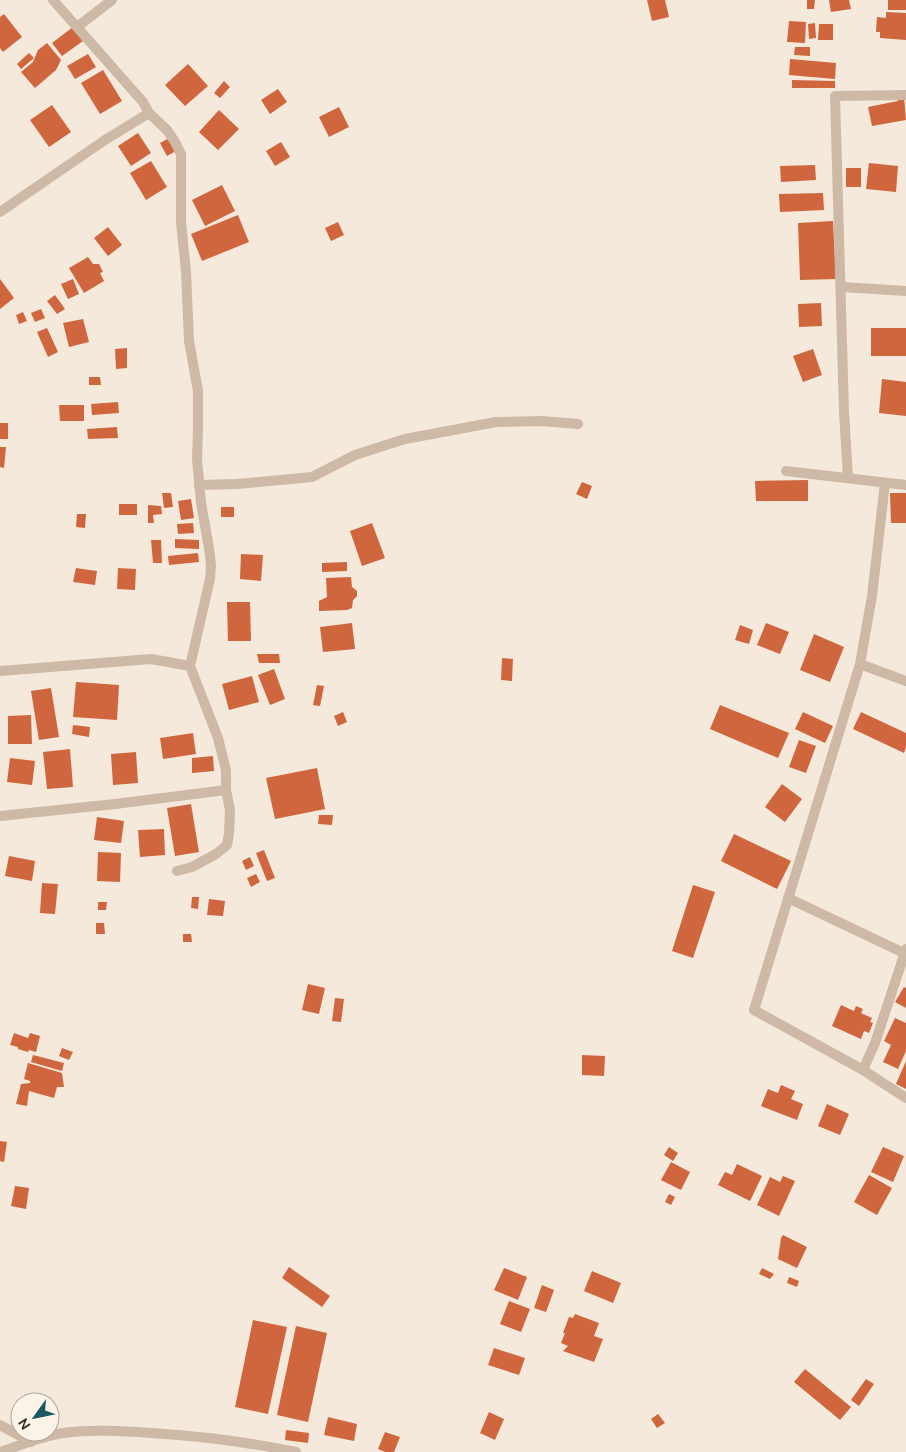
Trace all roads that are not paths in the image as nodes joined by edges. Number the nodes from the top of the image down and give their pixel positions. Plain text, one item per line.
1 (53, 0) edge
2 (112, 0) edge
3 (77, 27) junction
4 (906, 95) edge
5 (149, 113) junction
6 (0, 212) edge
7 (842, 287) junction
8 (906, 292) edge
9 (578, 424) dead end
10 (786, 471) dead end
11 (848, 478) junction
12 (885, 483) junction
13 (199, 485) junction
14 (906, 485) edge
15 (860, 664) junction
16 (190, 666) junction
17 (0, 671) edge
18 (906, 681) edge
19 (226, 790) junction
20 (0, 816) edge
21 (177, 871) dead end
22 (788, 898) junction
23 (906, 952) edge
24 (863, 1070) junction
25 (906, 1098) edge
26 (60, 1433) edge
27 (31, 1442) edge
28 (280, 1450) edge
29 (0, 1452) edge
30 (296, 1452) edge

1 - 3 street
2 - 3 street
3 - 5 street
4 - 7 street
5 - 6 street
5 - 13 street
7 - 8 street
7 - 11 street
9 - 13 street
10 - 11 street
11 - 12 street
12 - 14 street
12 - 15 street
13 - 16 street
15 - 18 street
15 - 22 street
16 - 17 street
16 - 19 street
19 - 20 street
19 - 21 street
22 - 23 street
22 - 24 street
23 - 24 street
24 - 25 street
26 - 28 street
27 - 29 street
28 - 30 street

